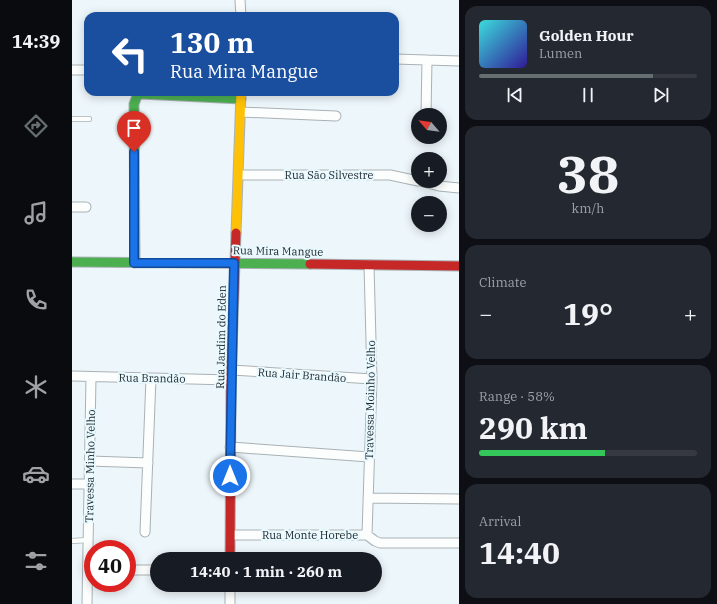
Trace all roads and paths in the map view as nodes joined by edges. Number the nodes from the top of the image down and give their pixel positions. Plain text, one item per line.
1 (240, 0) edge
2 (241, 12) edge
3 (399, 59) edge
4 (427, 60) junction
5 (459, 61) edge
6 (72, 70) edge
7 (84, 70) edge
8 (137, 96) edge
9 (241, 96) edge
10 (426, 108) edge
11 (241, 112) junction
12 (336, 116) dead end
13 (72, 119) edge
14 (90, 119) dead end
15 (239, 175) junction
16 (411, 179) edge
17 (447, 187) edge
18 (459, 188) edge
19 (72, 207) edge
20 (86, 207) dead end
21 (72, 262) edge
22 (134, 263) junction
23 (234, 263) junction
24 (369, 265) junction
25 (459, 266) edge
26 (232, 370) junction
27 (72, 376) edge
28 (91, 377) junction
29 (151, 378) junction
30 (231, 380) junction
31 (372, 380) junction
32 (230, 447) junction
33 (369, 457) junction
34 (90, 461) junction
35 (148, 463) junction
36 (72, 484) edge
37 (90, 484) junction
38 (368, 498) junction
39 (459, 500) edge
40 (146, 532) dead end
41 (367, 534) junction
42 (231, 535) junction
43 (84, 540) edge
44 (89, 540) edge
45 (72, 541) edge
46 (459, 543) edge
47 (230, 552) edge
48 (136, 570) edge
49 (150, 570) edge
50 (89, 592) edge
51 (230, 592) edge
52 (88, 604) edge
53 (230, 604) edge

1 - 2 street
3 - 4 street
4 - 5 street
4 - 10 street
6 - 7 street
8 - 22 street
9 - 11 street, Rua Jardim do Eden
11 - 12 street
11 - 15 street, Rua Jardim do Eden
13 - 14 lane
15 - 16 street, Rua São Silvestre
15 - 23 street, Rua Jardim do Eden
17 - 18 street, Rua São Silvestre
19 - 20 street
21 - 22 street, Rua Mira Mangue
22 - 23 street, Rua Mira Mangue
23 - 24 street, Rua Mira Mangue
23 - 26 street, Rua Jardim do Eden
24 - 25 street, Rua Mira Mangue
24 - 31 street, Travessa Moinho Velho
26 - 30 street, Rua Jardim do Eden
26 - 31 street, Rua Jair Brandão
27 - 28 street, Rua Brandão
28 - 29 street, Rua Brandão
28 - 34 street, Travessa Minho Velho
29 - 30 street, Rua Brandão
29 - 35 street
30 - 32 street, Rua Jardim do Eden
31 - 33 street, Travessa Moinho Velho
32 - 33 street
32 - 42 street, Rua Jardim do Eden
33 - 38 street, Travessa Moinho Velho
34 - 35 street
34 - 37 street, Travessa Minho Velho
35 - 40 street
36 - 37 street
37 - 44 street, Travessa Minho Velho
38 - 39 street
38 - 41 street, Travessa Moinho Velho
41 - 42 street, Rua Monte Horebe
41 - 46 street, Rua Monte Horebe
42 - 47 street, Rua Jardim do Eden
43 - 45 lane
48 - 49 street
50 - 52 street, Travessa Minho Velho
51 - 53 street

